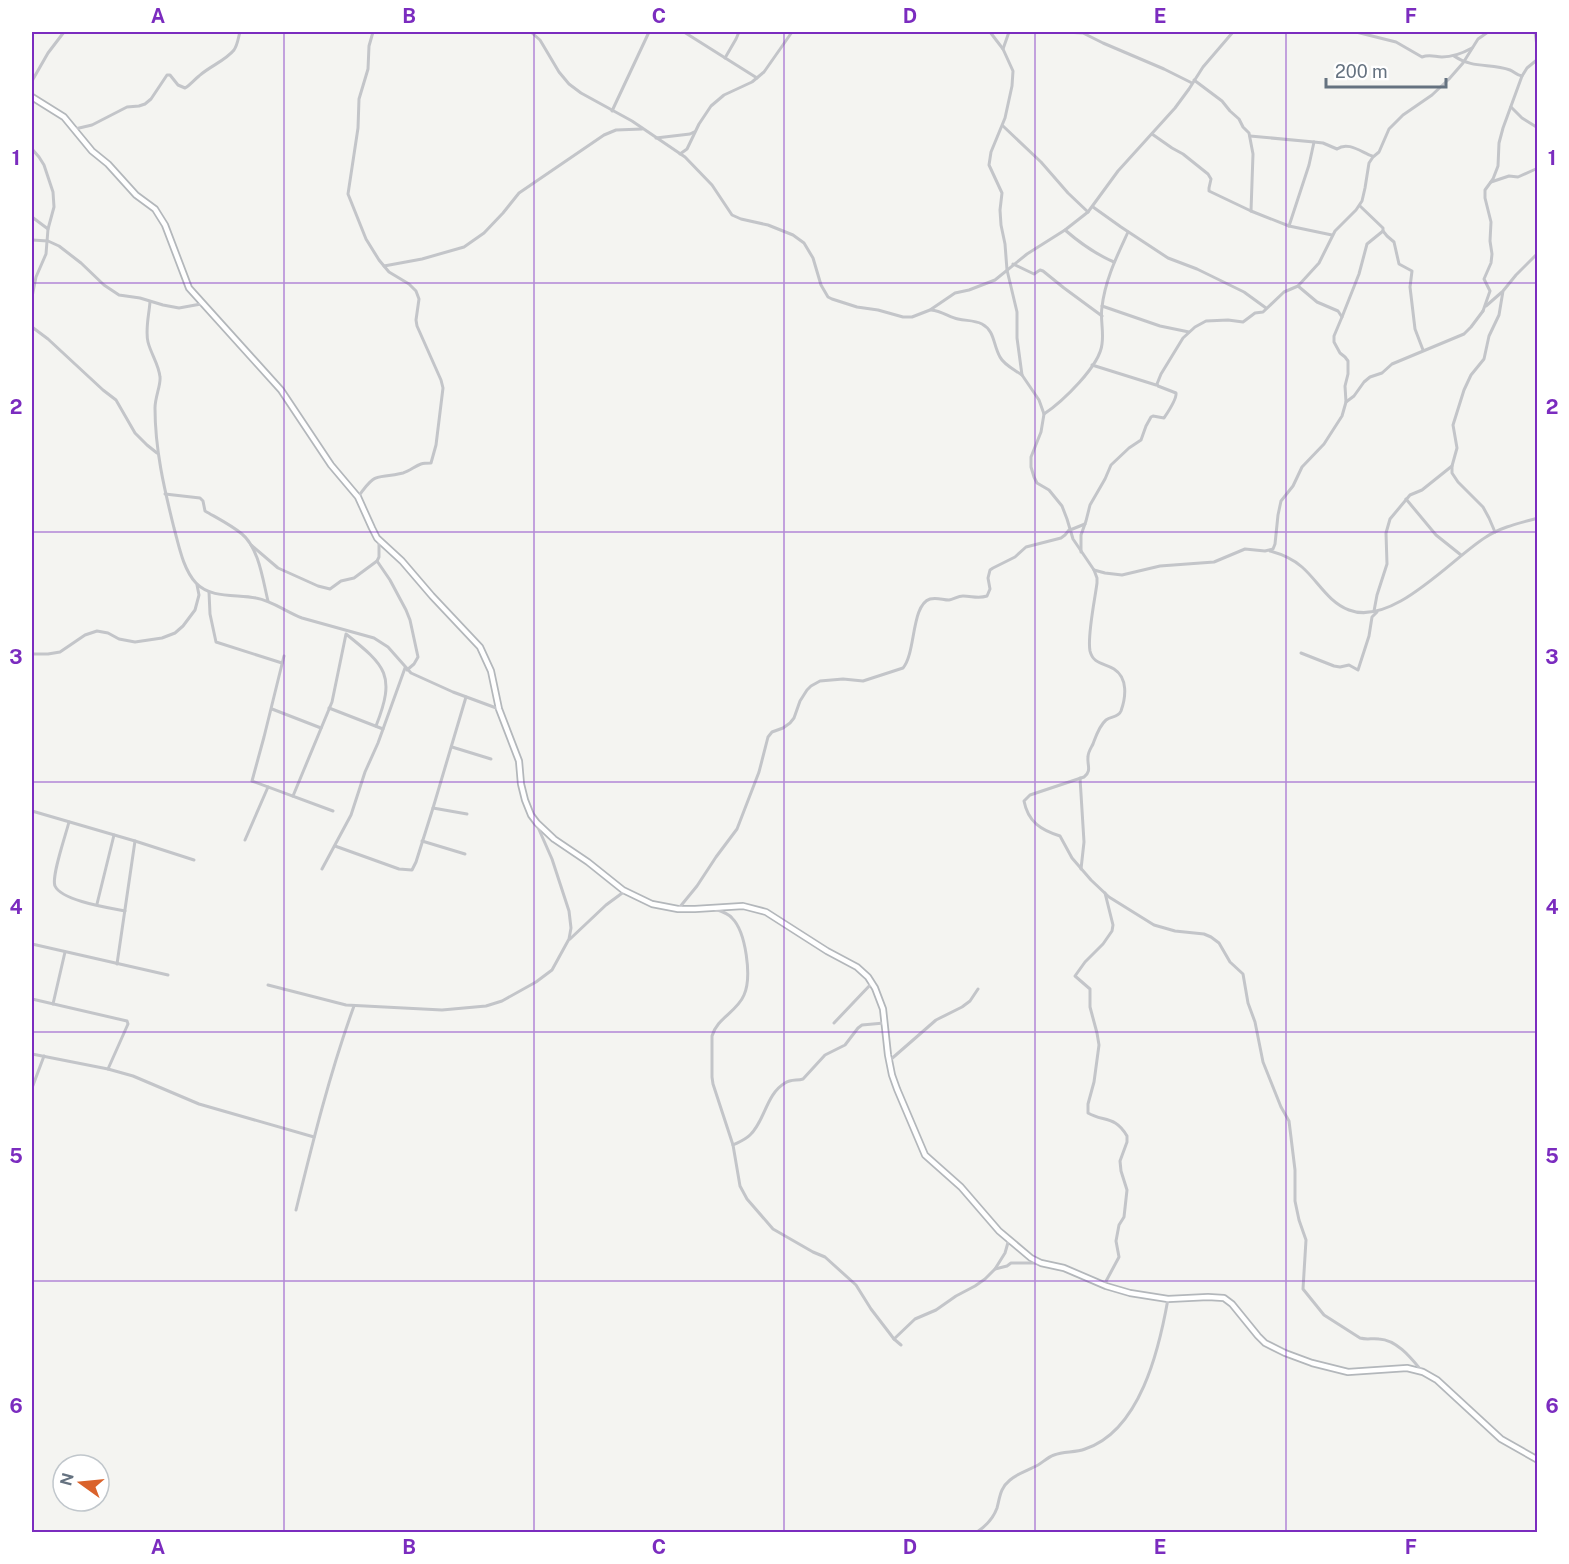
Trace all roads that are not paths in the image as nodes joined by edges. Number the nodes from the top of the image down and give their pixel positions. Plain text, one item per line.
1 (64, 32) edge
2 (240, 32) edge
3 (373, 32) edge
4 (531, 32) edge
5 (649, 32) edge
6 (684, 32) edge
7 (739, 32) edge
8 (792, 32) edge
9 (991, 32) edge
10 (1009, 32) edge
11 (1065, 32) edge
12 (1233, 32) edge
13 (1356, 32) edge
14 (1488, 32) edge
15 (1535, 32) edge
16 (1473, 48) junction
17 (1003, 49) junction
18 (1538, 53) edge
19 (1452, 56) junction
20 (725, 58) junction
21 (1538, 59) edge
22 (1463, 63) junction
23 (1522, 76) junction
24 (757, 78) junction
25 (32, 81) edge
26 (1193, 82) junction
27 (32, 97) edge
28 (1511, 107) junction
29 (612, 111) junction
30 (1002, 125) junction
31 (1538, 128) edge
32 (75, 129) junction
33 (644, 129) junction
34 (695, 131) junction
35 (1152, 134) junction
36 (1250, 136) junction
37 (656, 138) junction
38 (1314, 142) junction
39 (32, 149) edge
40 (686, 151) junction
41 (680, 154) junction
42 (685, 157) junction
43 (1373, 157) junction
44 (1538, 168) edge
45 (1491, 182) junction
46 (1360, 205) junction
47 (1093, 207) junction
48 (1251, 210) junction
49 (1088, 212) junction
50 (32, 217) edge
51 (1290, 226) junction
52 (48, 229) junction
53 (1065, 230) junction
54 (1383, 231) junction
55 (1128, 232) junction
56 (1332, 236) junction
57 (32, 240) edge
58 (48, 241) junction
59 (1538, 254) edge
60 (1114, 262) junction
61 (1013, 264) junction
62 (383, 266) junction
63 (1007, 270) junction
64 (1298, 286) junction
65 (33, 287) edge
66 (1503, 291) junction
67 (32, 297) edge
68 (150, 302) junction
69 (201, 304) junction
70 (1102, 306) junction
71 (1267, 309) junction
72 (930, 310) junction
73 (1483, 310) junction
74 (1102, 315) junction
75 (1342, 317) junction
76 (32, 327) edge
77 (1189, 332) junction
78 (1423, 350) junction
79 (1092, 365) junction
80 (1022, 375) junction
81 (1157, 385) junction
82 (1346, 402) junction
83 (1044, 414) junction
84 (157, 453) junction
85 (1452, 466) junction
86 (165, 494) junction
87 (358, 497) junction
88 (1406, 499) junction
89 (1538, 518) edge
90 (1085, 524) junction
91 (1070, 529) junction
92 (1495, 532) junction
93 (379, 540) junction
94 (251, 545) junction
95 (1270, 550) junction
96 (1082, 552) junction
97 (1461, 555) junction
98 (377, 561) junction
99 (1094, 570) junction
100 (1105, 573) junction
101 (1097, 578) junction
102 (196, 583) junction
103 (209, 592) junction
104 (268, 601) junction
105 (1376, 611) junction
106 (1301, 653) dead end
107 (32, 654) edge
108 (284, 656) dead end
109 (282, 663) junction
110 (406, 669) junction
111 (466, 697) junction
112 (329, 708) junction
113 (271, 709) junction
114 (499, 709) junction
115 (376, 726) junction
116 (321, 728) junction
117 (383, 729) junction
118 (452, 747) junction
119 (491, 759) dead end
120 (1080, 778) junction
121 (268, 787) junction
122 (292, 796) junction
123 (433, 808) junction
124 (32, 811) edge
125 (333, 811) dead end
126 (467, 814) dead end
127 (69, 822) junction
128 (537, 823) junction
129 (114, 835) junction
130 (135, 840) junction
131 (245, 840) dead end
132 (422, 841) junction
133 (335, 846) junction
134 (465, 854) dead end
135 (194, 860) dead end
136 (322, 869) dead end
137 (1082, 869) junction
138 (625, 891) junction
139 (1105, 893) junction
140 (97, 904) junction
141 (714, 908) junction
142 (678, 909) junction
143 (125, 911) junction
144 (569, 939) junction
145 (32, 944) edge
146 (65, 952) junction
147 (117, 963) junction
148 (168, 975) dead end
149 (872, 983) junction
150 (268, 985) dead end
151 (978, 989) dead end
152 (32, 999) edge
153 (53, 1004) junction
154 (354, 1006) junction
155 (834, 1023) dead end
156 (884, 1023) junction
157 (32, 1054) edge
158 (44, 1056) junction
159 (889, 1060) junction
160 (108, 1069) junction
161 (32, 1088) edge
162 (314, 1137) junction
163 (733, 1145) junction
164 (296, 1210) dead end
165 (1009, 1239) junction
166 (1038, 1263) junction
167 (995, 1269) junction
168 (1104, 1285) junction
169 (1168, 1299) junction
170 (894, 1339) junction
171 (901, 1345) dead end
172 (1423, 1372) junction
173 (1538, 1460) edge
174 (977, 1533) edge

1 - 25 street
2 - 32 street
3 - 62 street
4 - 29 street
5 - 29 street
6 - 20 street
7 - 20 street
8 - 24 street
9 - 17 street
10 - 17 street
11 - 26 street
12 - 26 street
13 - 19 street
14 - 16 street
15 - 18 street
16 - 19 street
16 - 22 street
17 - 30 street
19 - 22 street
20 - 24 street
21 - 23 street
22 - 23 street
22 - 43 street
23 - 28 street
24 - 34 street
26 - 35 street
26 - 36 street
27 - 32 street
28 - 31 street
28 - 45 street
29 - 33 street
30 - 49 street
30 - 63 street
32 - 69 street
33 - 37 street
33 - 62 street
34 - 37 street
34 - 40 street
35 - 47 street
35 - 48 street
36 - 38 street
36 - 48 street
37 - 41 street
38 - 43 street
38 - 51 street
39 - 52 street
40 - 41 street
40 - 42 street
41 - 42 street
42 - 72 street
43 - 46 street
44 - 45 street
45 - 73 street
46 - 54 street
46 - 56 street
47 - 49 street
47 - 55 street
48 - 51 street
49 - 53 street
50 - 52 street
51 - 56 street
52 - 58 street
53 - 60 street
53 - 61 street
54 - 75 street
54 - 78 street
55 - 60 street
55 - 71 street
56 - 64 street
57 - 58 street
58 - 65 street
58 - 68 street
59 - 66 street
60 - 70 street
61 - 63 street
61 - 74 street
62 - 87 street
63 - 72 street
63 - 80 street
64 - 71 street
64 - 75 street
65 - 67 street
66 - 73 street
66 - 85 street
68 - 69 street
68 - 84 street
69 - 87 street
70 - 74 street
70 - 77 street
71 - 77 street
72 - 80 street
73 - 78 street
74 - 79 street
75 - 82 street
76 - 84 street
77 - 81 street
78 - 82 street
79 - 81 street
79 - 83 street
80 - 83 street
81 - 90 street
82 - 95 street
83 - 91 street
84 - 86 street
85 - 88 street
85 - 92 street
86 - 94 street
86 - 102 street
87 - 93 street
88 - 97 street
88 - 105 street
89 - 92 street
90 - 91 street
90 - 96 street
91 - 96 street
91 - 142 street
92 - 97 street
93 - 98 street
93 - 114 street
94 - 98 street
94 - 104 street
95 - 100 street
95 - 105 street
96 - 99 street
97 - 105 street
98 - 110 street
99 - 100 street
99 - 101 street
100 - 101 street
101 - 120 street
102 - 103 street
102 - 107 street
103 - 104 street
103 - 109 street
104 - 110 street
105 - 106 street
108 - 109 street
109 - 113 street
110 - 111 street
110 - 117 street
111 - 114 street
111 - 118 street
112 - 115 street
112 - 115 street
112 - 116 street
113 - 116 street
113 - 121 street
114 - 128 street
115 - 117 street
116 - 122 street
117 - 133 street
118 - 119 street
118 - 123 street
120 - 137 street
120 - 137 street
121 - 122 street
121 - 131 street
122 - 125 street
123 - 126 street
123 - 132 street
124 - 127 street
127 - 129 street
127 - 140 street
128 - 138 street
128 - 144 street
129 - 130 street
129 - 140 street
130 - 135 street
130 - 143 street
132 - 133 street
132 - 134 street
133 - 136 street
137 - 139 street
138 - 142 street
138 - 144 street
139 - 168 street
139 - 172 street
140 - 143 street
141 - 142 street
141 - 149 street
141 - 163 street
143 - 147 street
144 - 154 street
145 - 146 street
146 - 147 street
146 - 153 street
147 - 148 street
149 - 155 street
149 - 156 street
150 - 154 street
151 - 159 street
152 - 153 street
153 - 160 street
154 - 162 street
156 - 159 street
156 - 163 street
157 - 158 street
158 - 160 street
158 - 161 street
159 - 165 street
160 - 162 street
162 - 164 street
163 - 170 street
165 - 166 street
165 - 167 street
166 - 167 street
166 - 168 street
167 - 170 street
168 - 169 street
169 - 172 street
169 - 174 street
170 - 171 street
172 - 173 street

